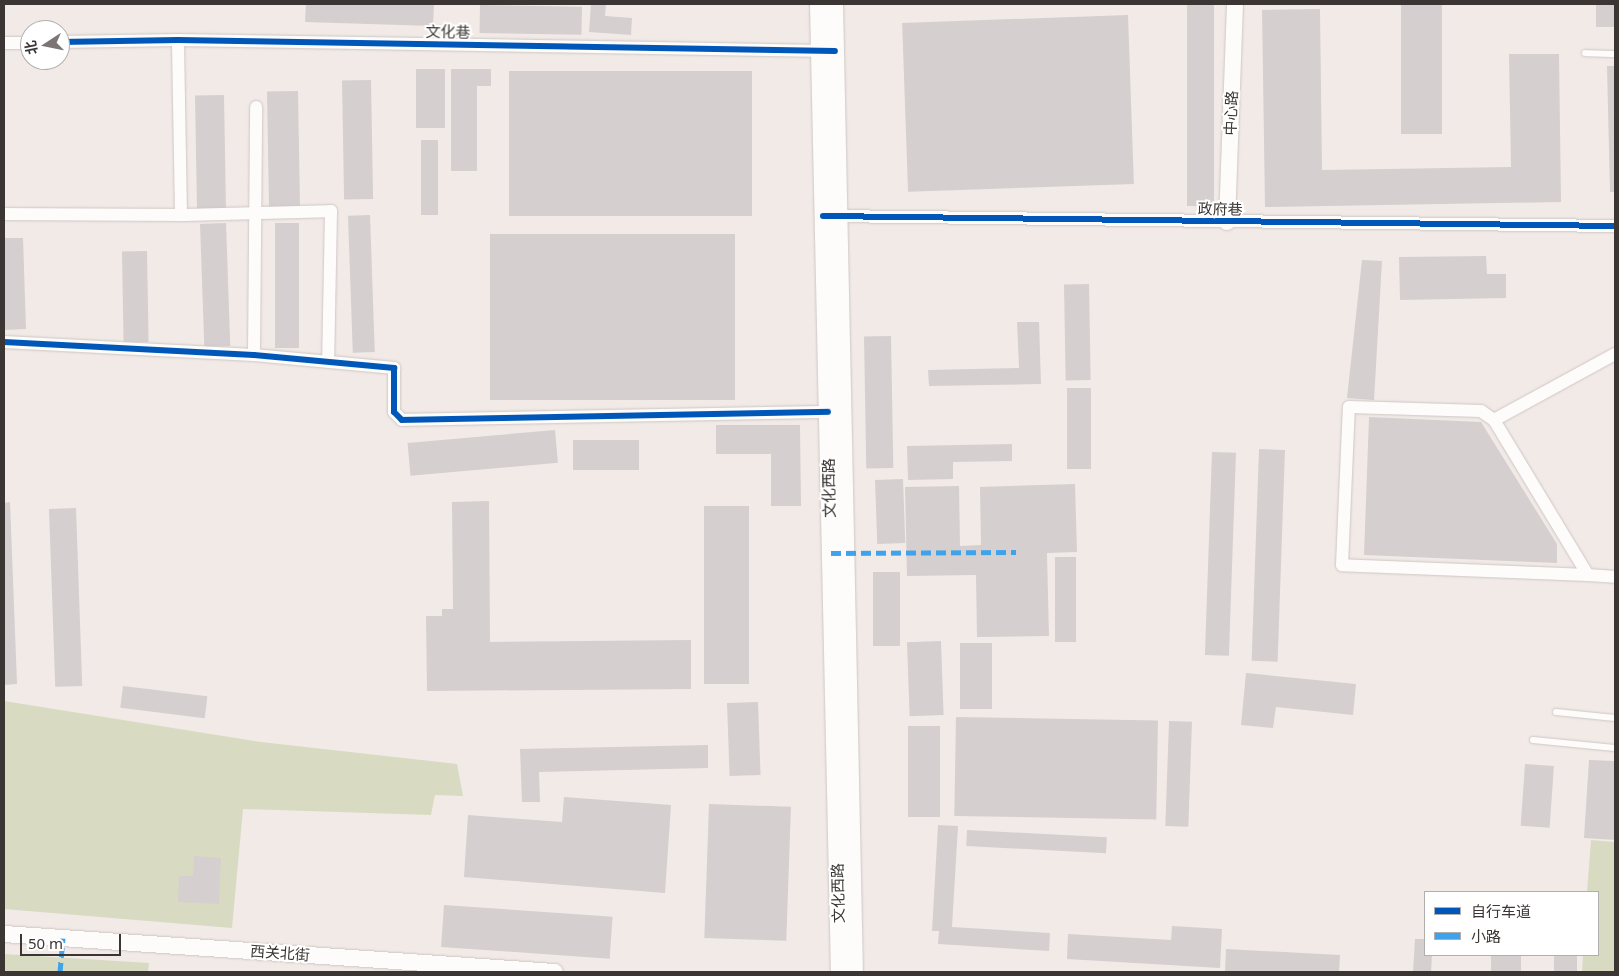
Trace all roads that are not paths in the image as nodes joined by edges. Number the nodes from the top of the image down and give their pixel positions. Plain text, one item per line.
1 (819, 4) edge
2 (834, 4) edge
3 (1235, 4) edge
4 (178, 40) junction
5 (70, 42) edge
6 (20, 43) edge
7 (4, 44) edge
8 (827, 51) junction
9 (1585, 53) dead end
10 (1615, 54) edge
11 (256, 107) dead end
12 (4, 214) edge
13 (255, 214) junction
14 (181, 215) junction
15 (831, 216) junction
16 (1227, 222) junction
17 (1615, 226) edge
18 (4, 342) edge
19 (1615, 354) edge
20 (254, 355) junction
21 (328, 362) junction
22 (828, 412) junction
23 (1494, 420) junction
24 (1588, 575) junction
25 (1615, 577) edge
26 (1556, 712) dead end
27 (1615, 718) edge
28 (1533, 740) dead end
29 (1615, 748) edge
30 (4, 934) edge
31 (556, 972) edge
32 (840, 972) edge
33 (854, 972) edge

1 - 8 main road, 文化西路
2 - 8 main road, 文化西路
3 - 16 street, 中心路
4 - 5 street, 文化巷
4 - 8 street, 文化巷
4 - 14 street
6 - 7 street
8 - 15 main road, 文化西路
9 - 10 lane
11 - 13 street
12 - 14 street
13 - 14 street
13 - 20 street
13 - 21 street
15 - 16 street, 政府巷
15 - 22 main road, 文化西路
15 - 33 main road, 文化西路
16 - 17 street, 政府巷
18 - 20 street
19 - 23 street
20 - 21 street
21 - 22 street
22 - 32 main road, 文化西路
23 - 24 street
23 - 24 street
24 - 25 street
26 - 27 lane
28 - 29 lane
30 - 31 street, 西关北街

